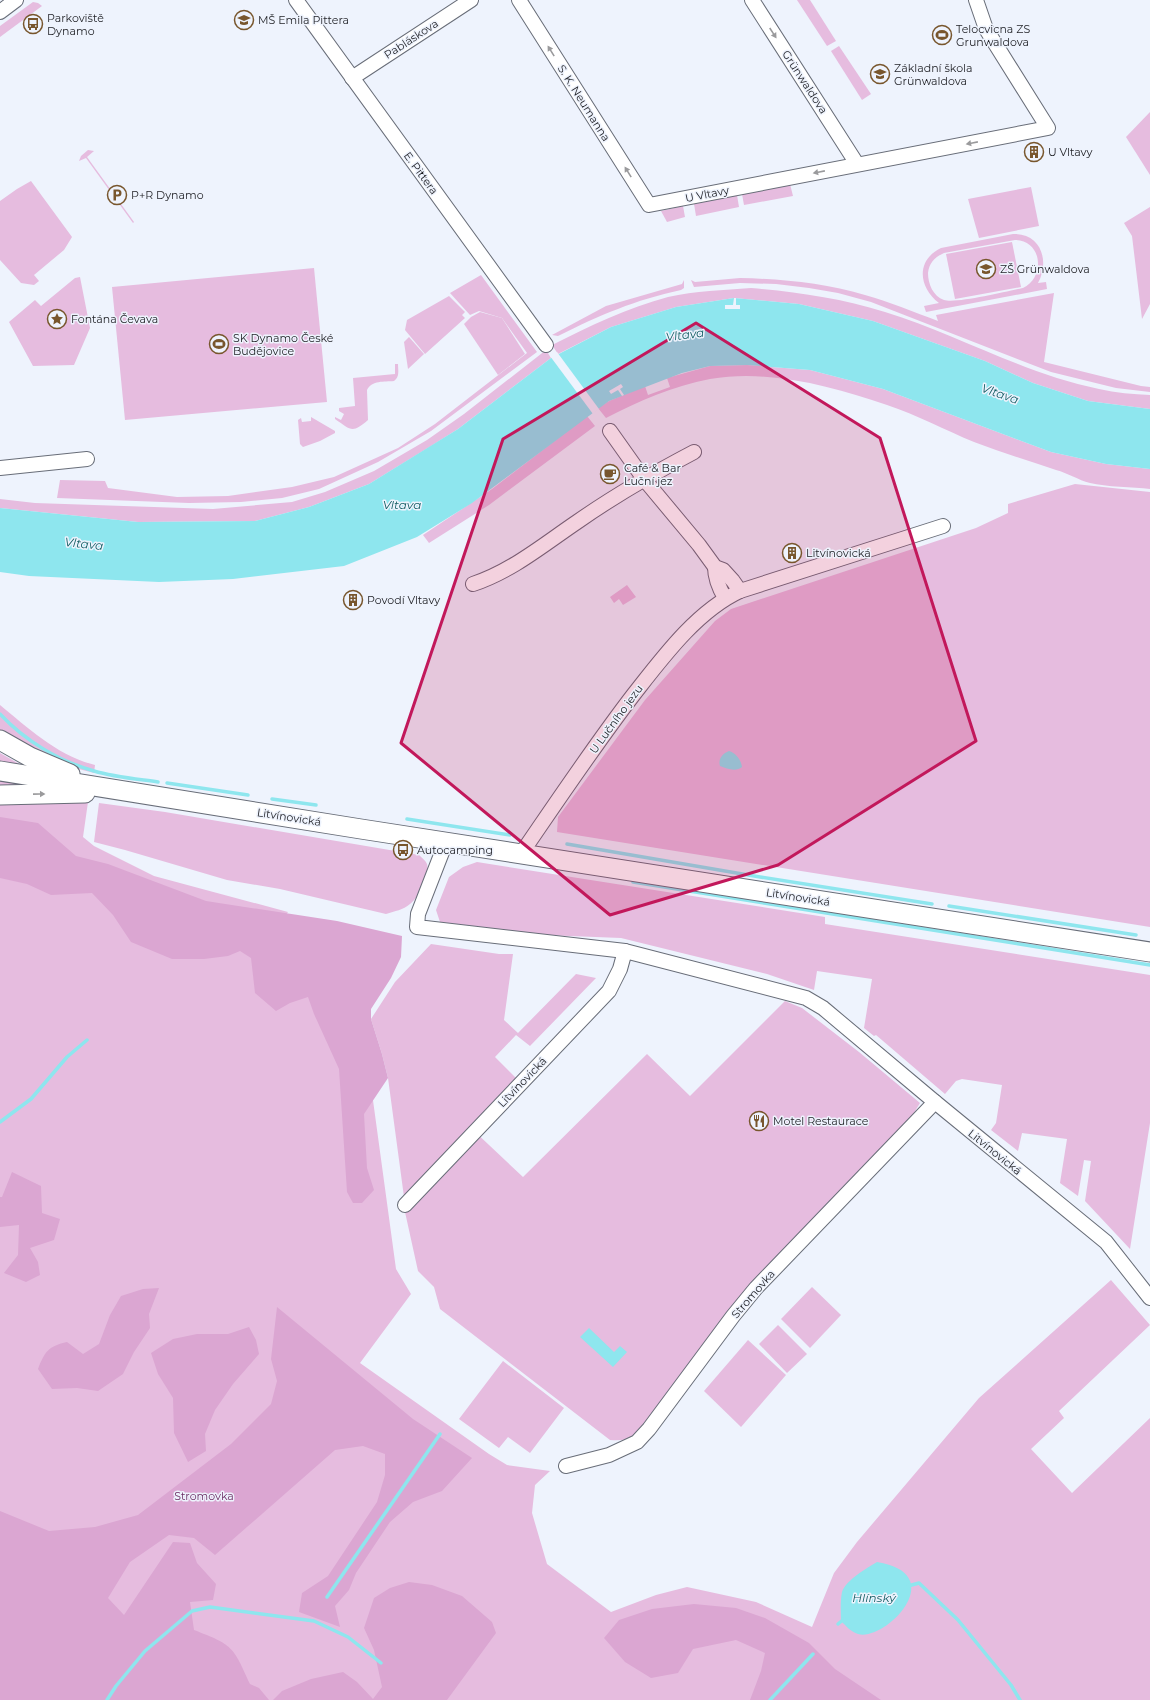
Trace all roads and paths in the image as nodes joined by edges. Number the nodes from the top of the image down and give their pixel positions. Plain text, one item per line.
1 (16, 0) edge
2 (296, 0) edge
3 (471, 0) edge
4 (518, 0) edge
5 (752, 0) edge
6 (976, 0) edge
7 (0, 12) edge
8 (352, 78) junction
9 (857, 164) junction
10 (649, 205) joint
11 (546, 345) dead end
12 (610, 431) dead end
13 (694, 452) dead end
14 (87, 459) dead end
15 (0, 468) edge
16 (644, 479) junction
17 (943, 526) dead end
18 (715, 567) junction
19 (473, 584) dead end
20 (740, 591) junction
21 (725, 598) junction
22 (0, 740) edge
23 (0, 771) edge
24 (131, 792) junction
25 (0, 795) edge
26 (446, 842) junction
27 (521, 854) junction
28 (625, 951) junction
29 (1150, 952) edge
30 (935, 1102) junction
31 (405, 1205) dead end
32 (1150, 1298) edge
33 (566, 1466) dead end

1 - 7 street
2 - 8 street, E. Pittera
3 - 8 street, Pabláskova
10 -> 4 street, S. K. Neumanna
5 -> 9 street, Grünwaldova
6 -> 9 street, U Vltavy
8 - 11 street, E. Pittera
9 -> 10 street, U Vltavy
12 - 16 street
13 - 16 street
14 - 15 street
16 - 18 street
16 - 19 street
17 - 20 street, U Lučního jezu
18 - 20 street
18 - 21 street
20 - 21 street, U Lučního jezu
21 - 27 street, U Lučního jezu
22 - 24 main road
23 - 24 main road
25 -> 24 main road
24 - 26 main road, Litvínovická
26 - 27 main road, Litvínovická
26 - 28 street, Litvínovická
27 - 29 main road, Litvínovická
28 - 30 street, Litvínovická
28 - 31 street, Litvínovická
30 - 32 street, Litvínovická
30 - 33 street, Stromovka

